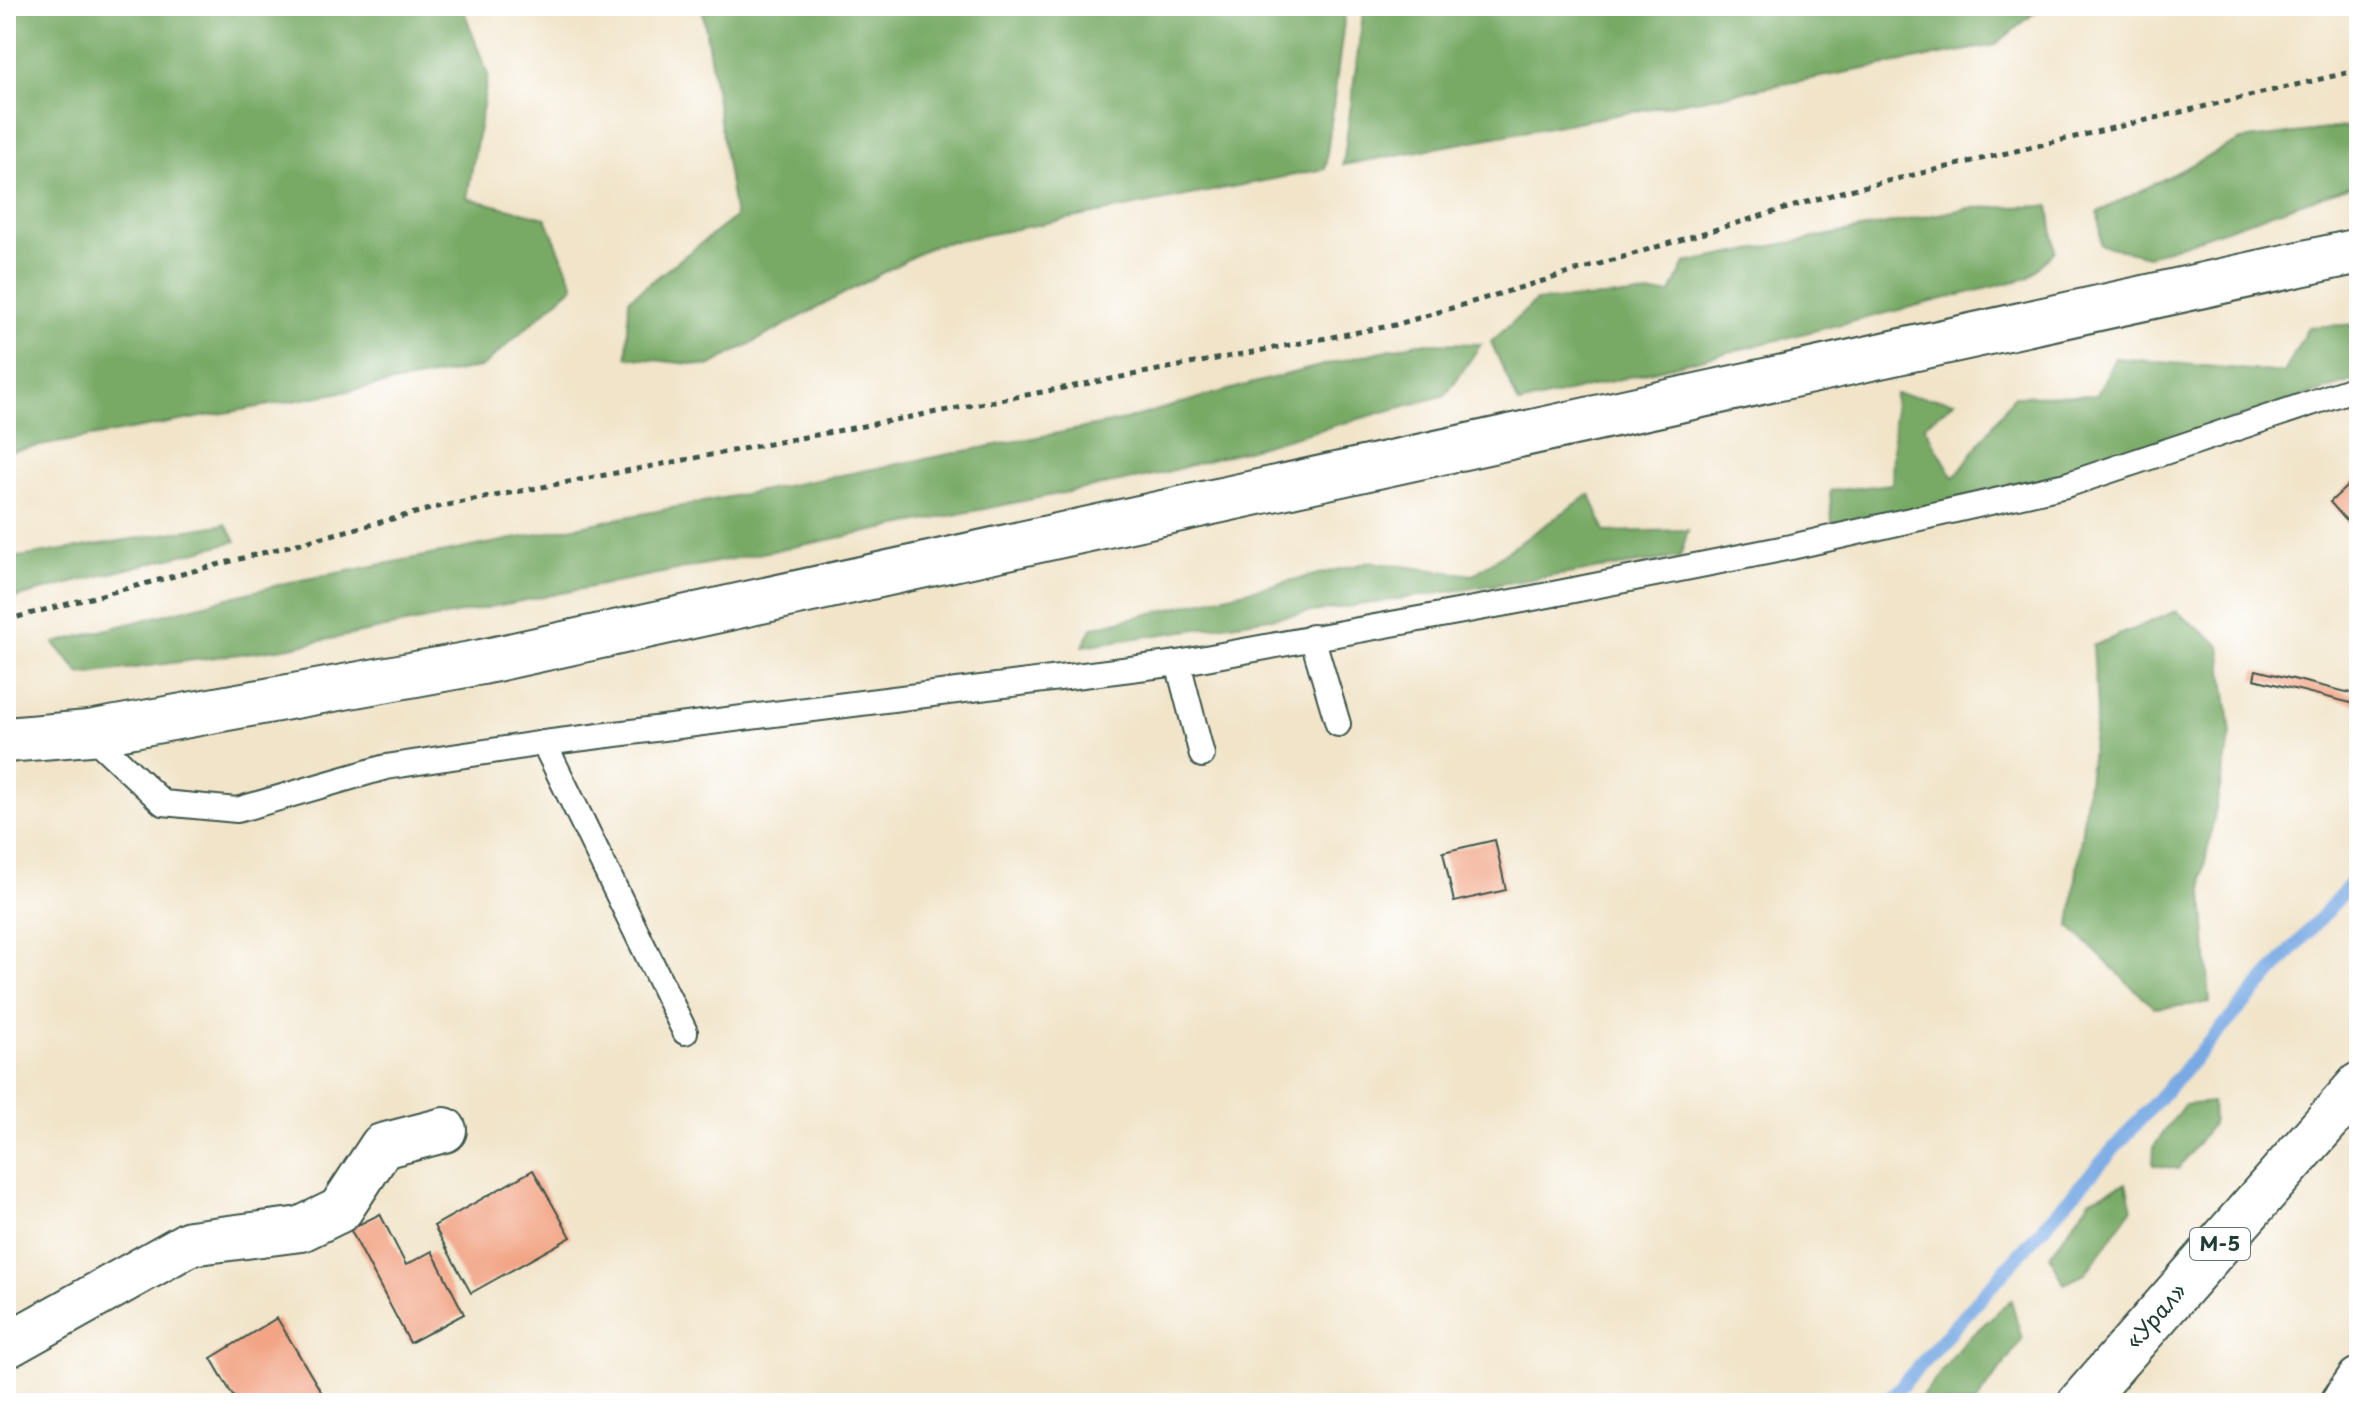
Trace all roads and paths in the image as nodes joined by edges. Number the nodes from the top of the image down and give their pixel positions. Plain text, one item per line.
1 (2359, 70) edge
2 (2359, 251) edge
3 (2359, 387) edge
4 (6, 620) edge
5 (1312, 637) junction
6 (1178, 663) junction
7 (1338, 724) dead end
8 (89, 733) junction
9 (6, 740) edge
10 (544, 743) junction
11 (1202, 755) dead end
12 (685, 1032) dead end
13 (2359, 1085) edge
14 (444, 1130) dead end
15 (6, 1346) edge
16 (2359, 1380) edge
17 (2080, 1403) edge
18 (2343, 1403) edge

1 - 4 path
2 - 8 main road
3 - 5 lane
5 - 6 lane
5 - 7 lane
6 - 10 lane
6 - 11 lane
8 - 9 main road
8 - 10 lane
10 - 12 lane
13 - 17 main road, «Урал» / М-5
14 - 15 main road
16 - 18 main road

